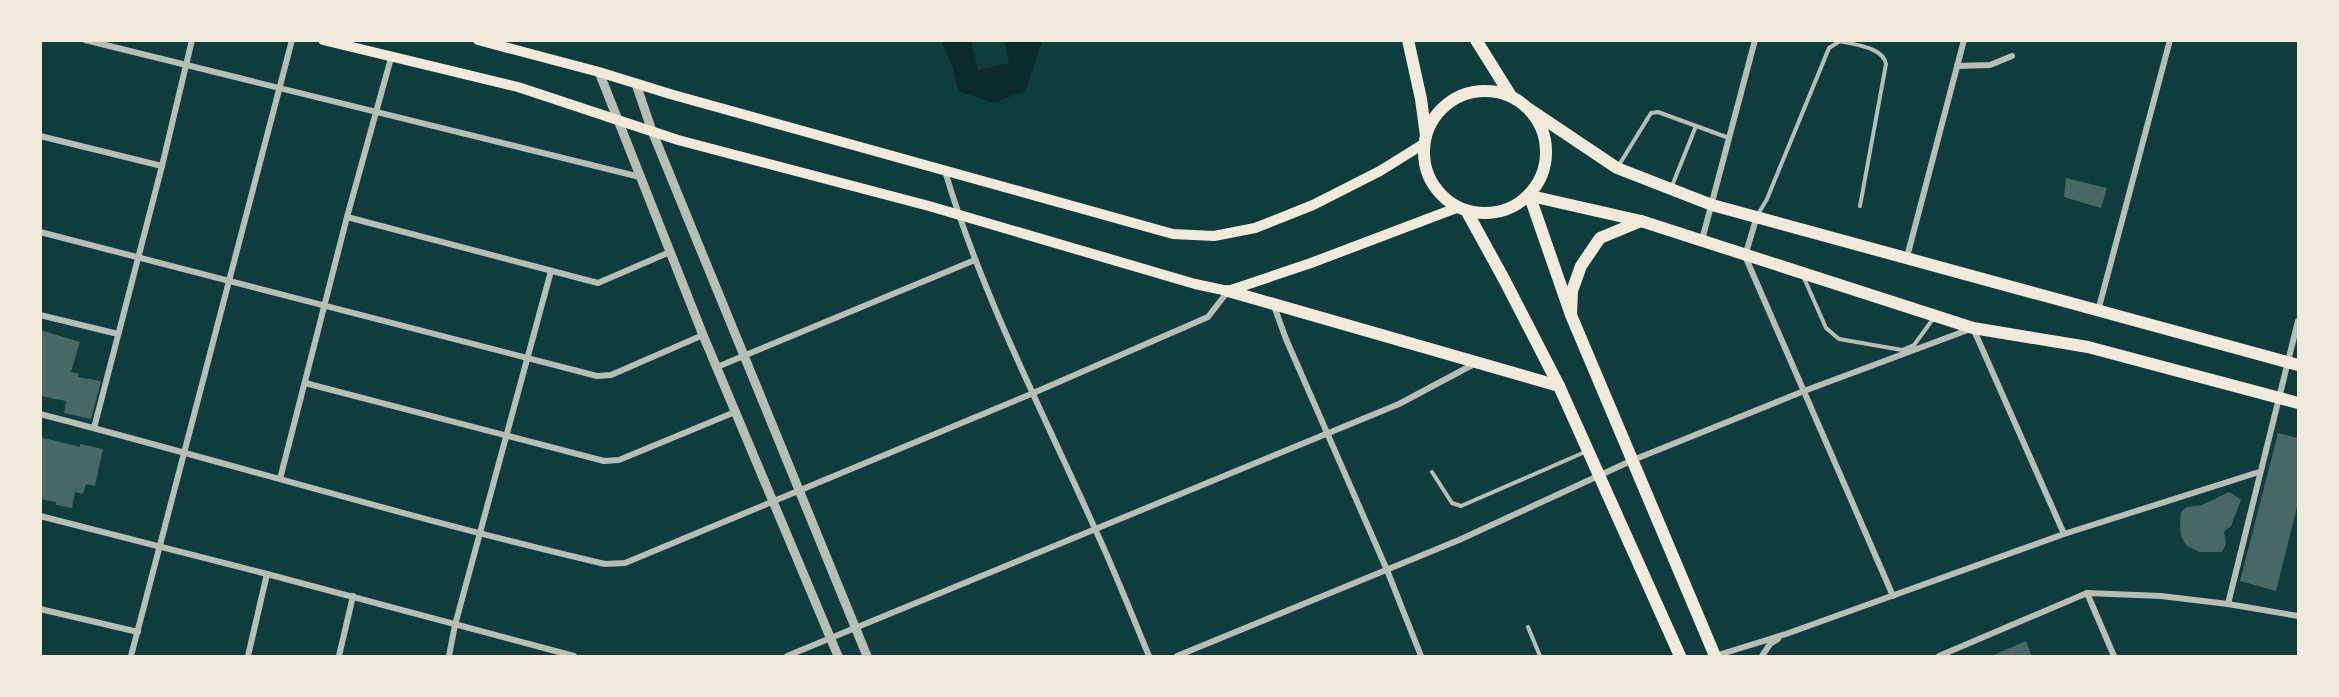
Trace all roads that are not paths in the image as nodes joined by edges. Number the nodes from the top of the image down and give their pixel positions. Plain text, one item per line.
1 (85, 40) edge
2 (192, 40) edge
3 (292, 40) edge
4 (323, 40) edge
5 (478, 40) edge
6 (1408, 40) edge
7 (1476, 40) edge
8 (1755, 40) edge
9 (1964, 40) edge
10 (2170, 40) edge
11 (2012, 56) dead end
12 (391, 58) junction
13 (1957, 66) junction
14 (185, 67) junction
15 (599, 72) junction
16 (636, 84) junction
17 (279, 90) junction
18 (1510, 96) junction
19 (1529, 110) junction
20 (375, 113) junction
21 (617, 119) junction
22 (1696, 126) junction
23 (652, 131) junction
24 (40, 136) edge
25 (1729, 138) junction
26 (1426, 139) junction
27 (162, 166) junction
28 (1617, 168) junction
29 (944, 171) junction
30 (639, 177) junction
31 (1671, 189) junction
32 (1530, 196) junction
33 (1712, 205) junction
34 (1860, 206) dead end
35 (1462, 209) junction
36 (958, 216) junction
37 (1757, 216) junction
38 (347, 217) junction
39 (1641, 221) junction
40 (40, 232) edge
41 (1702, 240) junction
42 (670, 252) junction
43 (139, 256) junction
44 (1745, 256) junction
45 (1907, 257) junction
46 (975, 260) junction
47 (551, 271) junction
48 (1803, 274) junction
49 (229, 281) junction
50 (1228, 291) junction
51 (325, 305) junction
52 (1274, 305) junction
53 (2098, 312) junction
54 (40, 315) edge
55 (1571, 315) junction
56 (1935, 316) junction
57 (2298, 321) edge
58 (1973, 328) junction
59 (118, 334) junction
60 (703, 335) junction
61 (744, 353) junction
62 (527, 359) junction
63 (1476, 363) junction
64 (2293, 364) edge
65 (717, 367) junction
66 (304, 383) junction
67 (1559, 386) junction
68 (1804, 391) junction
69 (1031, 394) junction
70 (2278, 397) junction
71 (2298, 403) edge
72 (735, 412) junction
73 (40, 414) edge
74 (94, 428) junction
75 (1328, 434) junction
76 (507, 437) junction
77 (1589, 451) junction
78 (185, 452) junction
79 (1632, 460) junction
80 (1432, 472) dead end
81 (2259, 472) junction
82 (1600, 474) junction
83 (280, 479) junction
84 (800, 489) junction
85 (771, 502) junction
86 (40, 516) edge
87 (1096, 531) junction
88 (2064, 534) junction
89 (480, 535) junction
90 (160, 546) junction
91 (1387, 570) junction
92 (267, 573) junction
93 (2087, 592) junction
94 (353, 596) junction
95 (1893, 596) junction
96 (2228, 604) junction
97 (40, 609) edge
98 (2298, 616) edge
99 (455, 625) junction
100 (1528, 627) dead end
101 (856, 628) junction
102 (138, 632) junction
103 (1786, 634) junction
104 (830, 638) junction
105 (1714, 656) edge
106 (131, 657) edge
107 (248, 657) edge
108 (339, 657) edge
109 (449, 657) edge
110 (574, 657) edge
111 (787, 657) edge
112 (838, 657) edge
113 (867, 657) edge
114 (1149, 657) edge
115 (1177, 657) edge
116 (1421, 657) edge
117 (1540, 657) edge
118 (1680, 657) edge
119 (1762, 657) edge
120 (1939, 657) edge
121 (2114, 657) edge

1 - 14 street
2 - 14 street
3 - 17 street
4 - 12 main road
5 - 15 main road
6 - 26 main road
7 - 18 main road
8 - 25 street
9 - 13 street
10 - 53 street
11 - 13 street
12 - 20 street
12 - 21 main road
13 - 45 street
14 - 17 street
14 - 27 street
15 - 16 main road
15 - 21 street
16 - 23 street
16 - 29 main road
17 - 20 street
17 - 49 street
18 - 19 main road
18 - 26 main road
19 - 28 main road
19 - 32 main road
20 - 30 street
20 - 38 street
21 - 23 main road
21 - 30 street
22 - 25 lane
22 - 28 lane
22 - 31 lane
23 - 36 main road
23 - 61 street
24 - 27 street
25 - 33 street
26 - 29 main road
26 - 35 main road
27 - 43 street
28 - 31 main road
29 - 36 street
30 - 42 street
31 - 33 main road
32 - 35 main road
32 - 39 main road
32 - 55 main road
33 - 37 main road
33 - 41 street
34 - 37 lane
35 - 50 main road
35 - 67 main road
36 - 46 street
36 - 50 main road
37 - 44 street
37 - 45 main road
38 - 47 street
38 - 51 street
39 - 41 main road
39 - 55 main road
40 - 43 street
41 - 44 main road
42 - 47 street
42 - 60 street
43 - 49 street
43 - 59 street
44 - 48 main road
44 - 68 street
45 - 53 main road
46 - 61 street
46 - 69 street
47 - 62 street
48 - 56 main road
48 - 56 lane
49 - 51 street
49 - 78 street
50 - 52 main road
50 - 69 street
51 - 62 street
51 - 66 street
52 - 63 main road
52 - 75 street
53 - 64 main road
54 - 59 street
55 - 79 main road
56 - 58 main road
57 - 64 street
58 - 68 street
58 - 70 main road
58 - 88 street
59 - 74 street
60 - 62 street
60 - 65 street
61 - 65 street
61 - 84 street
62 - 76 street
63 - 67 main road
63 - 75 street
64 - 70 street
65 - 72 street
66 - 76 street
66 - 83 street
67 - 77 main road
68 - 79 street
68 - 95 street
69 - 84 street
69 - 87 street
70 - 71 main road
70 - 81 street
72 - 76 street
72 - 85 street
73 - 74 street
74 - 78 street
75 - 87 street
75 - 91 street
76 - 89 street
77 - 80 lane
77 - 82 main road
78 - 83 street
78 - 90 street
79 - 82 street
79 - 105 main road
81 - 88 street
81 - 96 street
82 - 91 street
82 - 118 main road
83 - 89 street
84 - 85 street
84 - 101 street
85 - 89 street
85 - 104 street
86 - 90 street
87 - 101 street
87 - 114 street
88 - 95 street
89 - 99 street
90 - 92 street
90 - 102 street
91 - 115 street
91 - 116 street
92 - 94 street
92 - 107 street
93 - 96 street
93 - 120 street
93 - 121 street
94 - 99 street
94 - 108 street
95 - 103 street
96 - 98 street
97 - 102 street
99 - 109 street
99 - 110 street
100 - 117 lane
101 - 104 street
101 - 113 street
102 - 106 street
103 - 105 street
103 - 119 street
104 - 111 street
104 - 112 street

